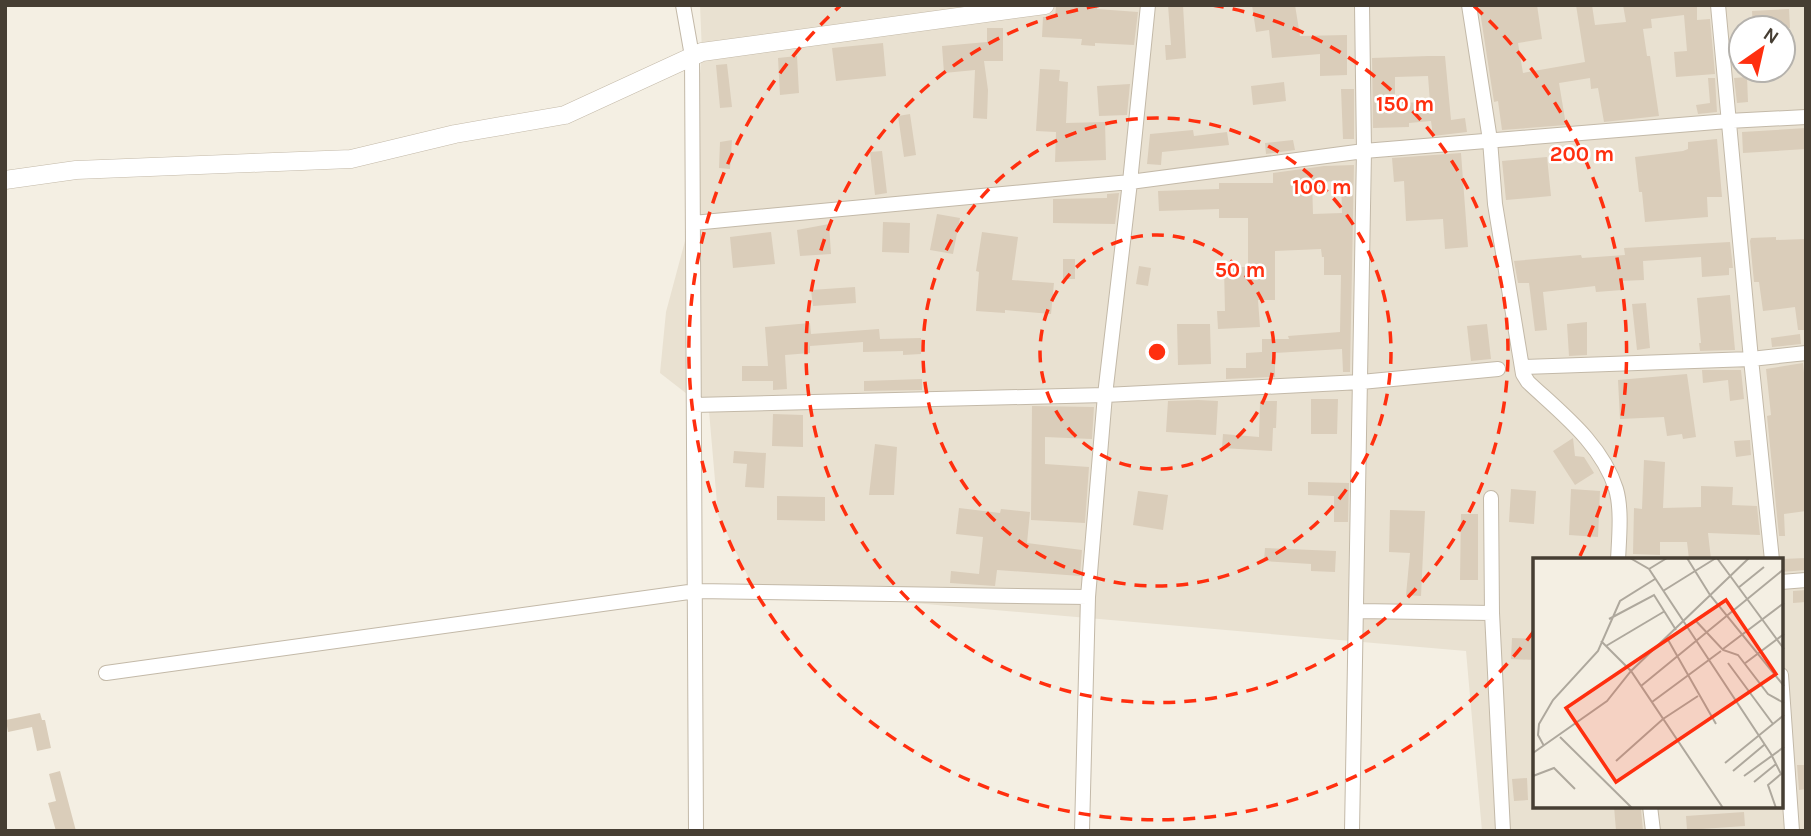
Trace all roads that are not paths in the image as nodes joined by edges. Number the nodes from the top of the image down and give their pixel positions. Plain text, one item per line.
1 (683, 5) edge
2 (1045, 5) edge
3 (1148, 5) edge
4 (1362, 5) edge
5 (1469, 5) edge
6 (1718, 5) edge
7 (692, 56) junction
8 (1806, 117) edge
9 (1728, 121) junction
10 (1490, 141) junction
11 (1364, 151) junction
12 (5, 180) edge
13 (1130, 182) junction
14 (693, 223) junction
15 (1806, 353) edge
16 (1751, 359) junction
17 (1522, 367) junction
18 (1498, 369) dead end
19 (1361, 382) junction
20 (1105, 395) junction
21 (694, 405) junction
22 (1492, 498) dead end
23 (1618, 558) edge
24 (1772, 558) edge
25 (1806, 580) edge
26 (1783, 582) edge
27 (696, 591) junction
28 (1088, 597) junction
29 (1357, 611) junction
30 (1492, 613) junction
31 (106, 673) dead end
32 (1783, 703) edge
33 (1650, 808) edge
34 (696, 831) edge
35 (1082, 831) edge
36 (1352, 831) edge
37 (1503, 831) edge
38 (1653, 831) edge
39 (1792, 831) edge

1 - 7 street
2 - 7 street
3 - 13 street
4 - 11 street
5 - 10 street
6 - 9 street
7 - 12 street
7 - 14 street
8 - 9 street
9 - 10 street
9 - 16 street
10 - 11 street
10 - 17 street
11 - 13 street
11 - 19 street
13 - 14 street
13 - 20 street
14 - 21 street
15 - 16 street
16 - 17 street
16 - 24 street
17 - 23 street
18 - 19 street
19 - 20 street
19 - 29 street
20 - 21 street
20 - 28 street
21 - 27 street
22 - 30 street
25 - 26 street
27 - 28 street
27 - 31 street
27 - 34 street
28 - 35 street
29 - 30 street
29 - 36 street
30 - 37 street
32 - 39 street
33 - 38 street

